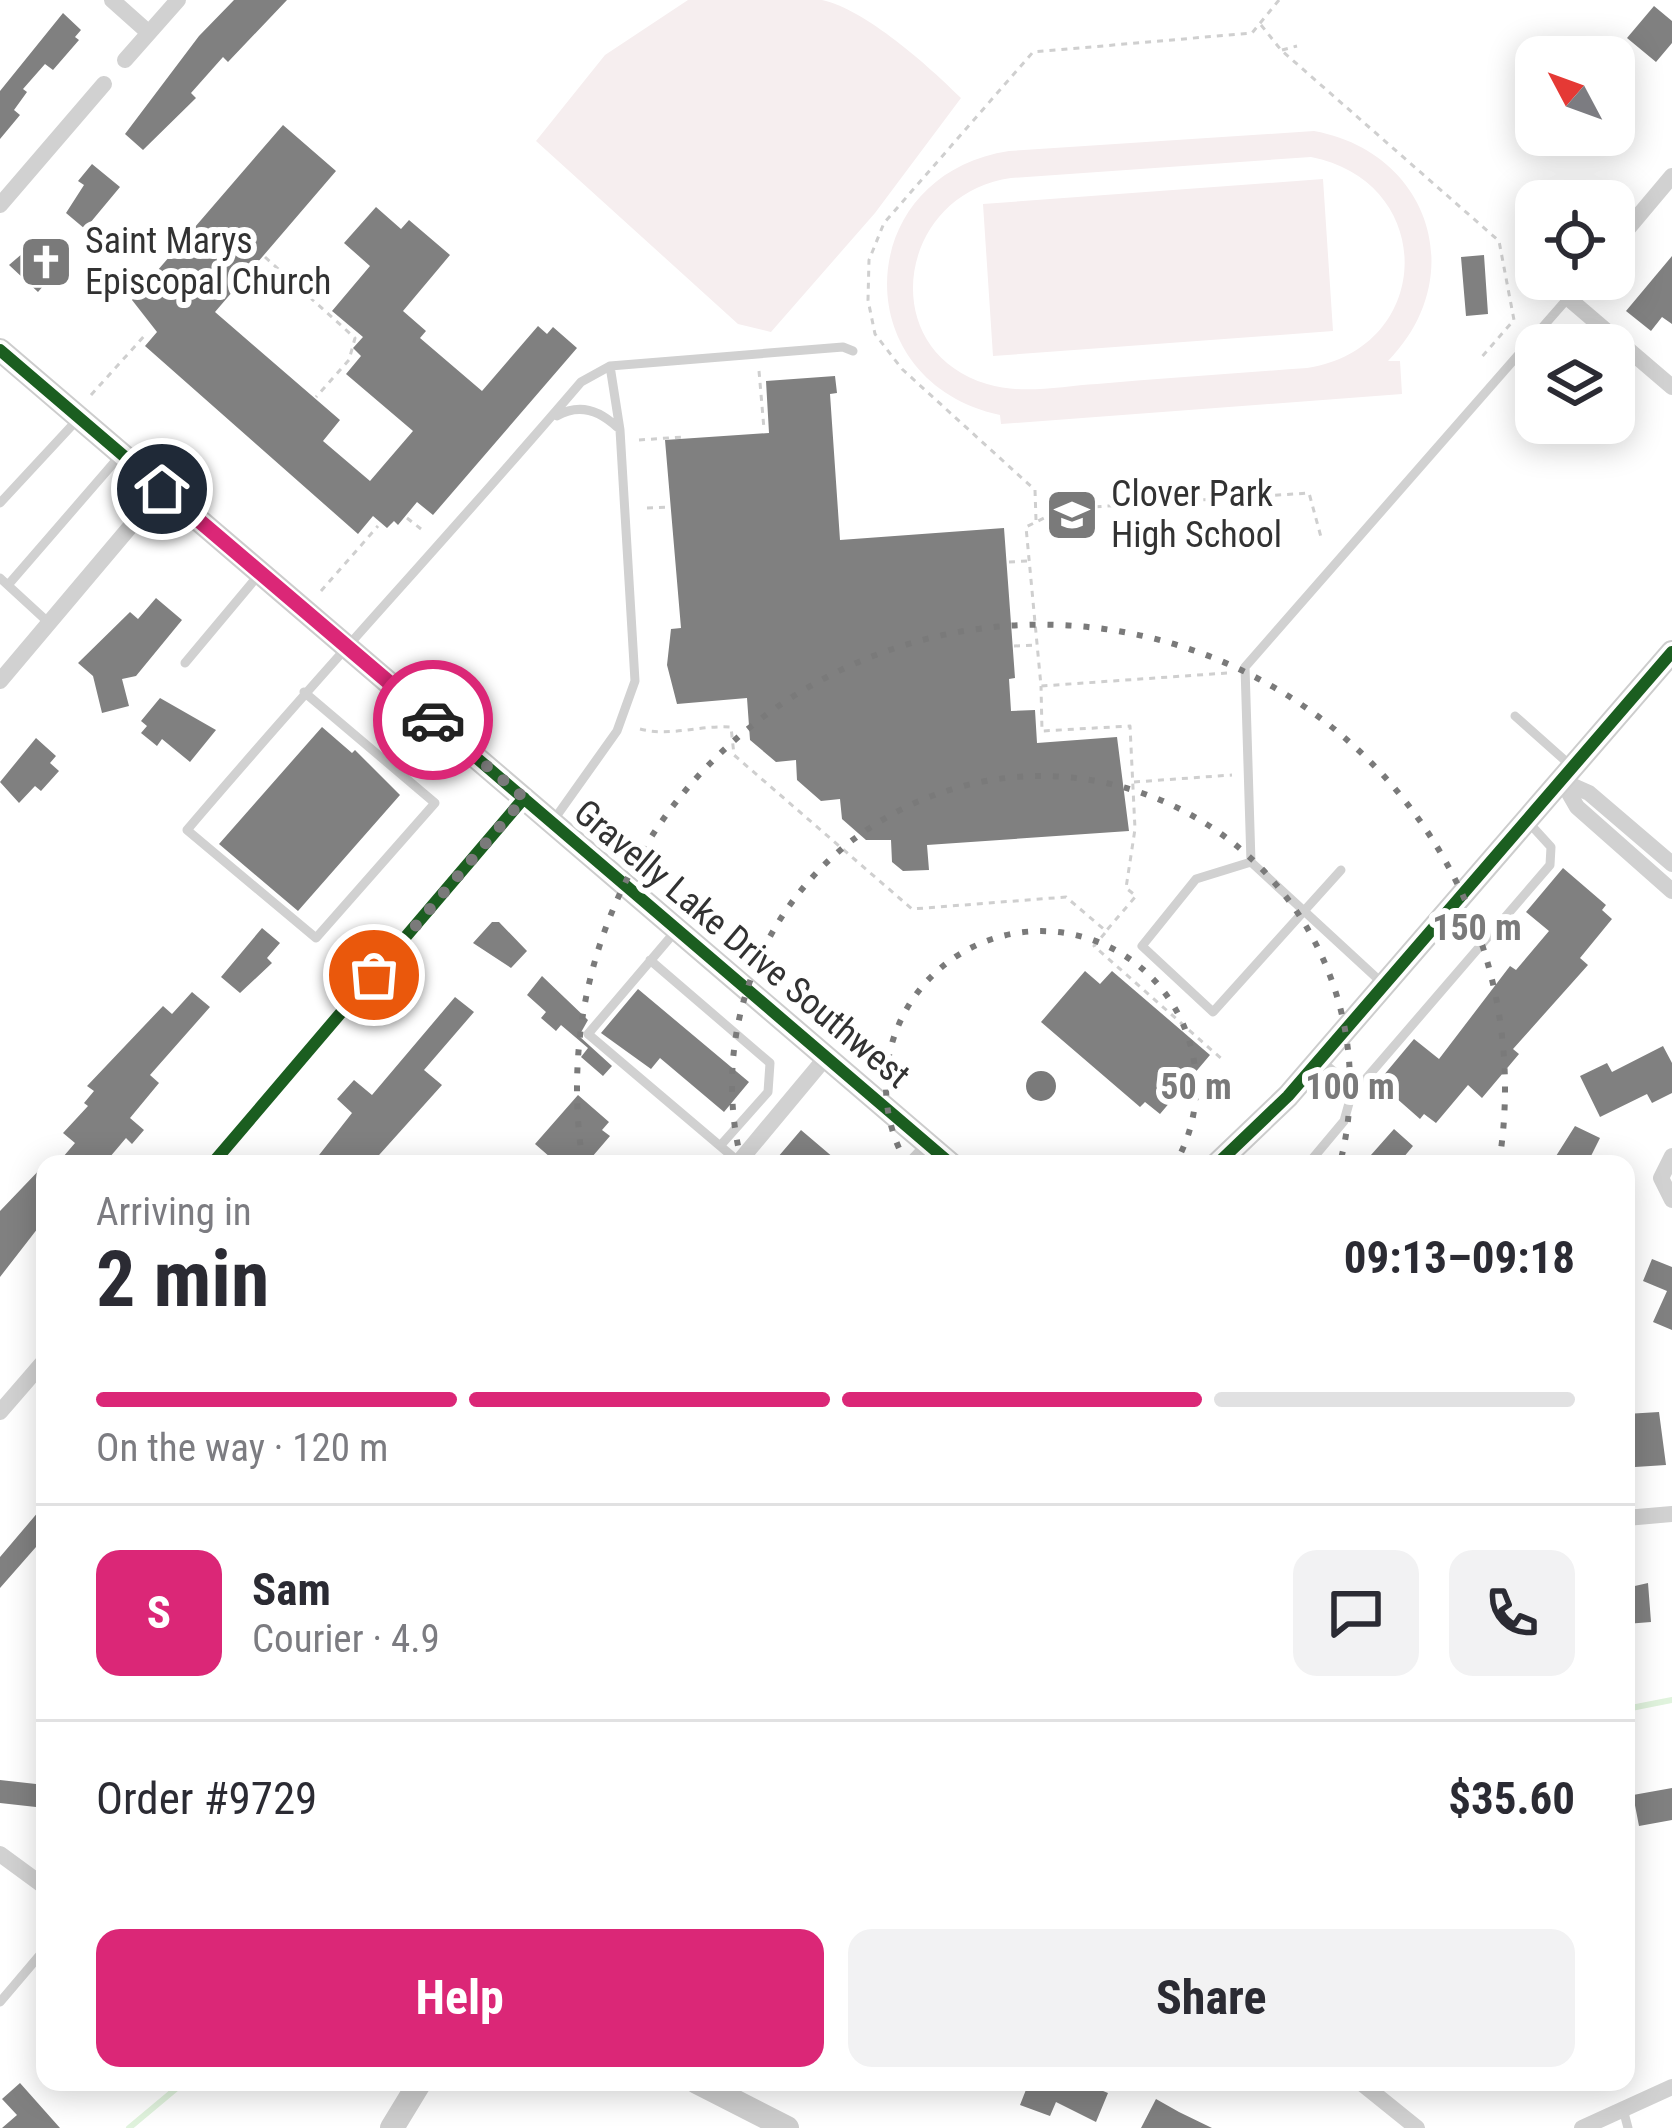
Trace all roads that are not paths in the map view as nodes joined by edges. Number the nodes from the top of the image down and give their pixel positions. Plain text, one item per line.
1 (112, 0) edge
2 (178, 0) edge
3 (149, 33) junction
4 (125, 60) dead end
5 (104, 84) dead end
6 (1672, 176) edge
7 (0, 205) edge
8 (1635, 219) edge
9 (1566, 300) edge
10 (1570, 300) edge
11 (0, 350) edge
12 (853, 351) dead end
13 (610, 366) junction
14 (1672, 386) edge
15 (79, 418) junction
16 (548, 422) junction
17 (620, 430) junction
18 (121, 454) junction
19 (162, 489) junction
20 (0, 503) edge
21 (261, 573) junction
22 (4, 582) edge
23 (49, 623) junction
24 (344, 644) junction
25 (1672, 652) edge
26 (185, 663) dead end
27 (0, 681) edge
28 (304, 692) junction
29 (1515, 716) dead end
30 (1567, 774) junction
31 (524, 798) junction
32 (1527, 820) junction
33 (553, 822) junction
34 (1251, 862) junction
35 (1672, 864) edge
36 (1341, 870) dead end
37 (1672, 891) edge
38 (1305, 912) junction
39 (677, 929) junction
40 (650, 960) junction
41 (1384, 985) junction
42 (827, 1056) junction
43 (1320, 1060) junction
44 (1351, 1096) junction
45 (762, 1097) junction
46 (780, 1112) junction
47 (928, 1142) junction
48 (719, 1146) junction
49 (220, 1155) edge
50 (729, 1155) edge
51 (745, 1155) edge
52 (916, 1155) edge
53 (942, 1155) edge
54 (1226, 1155) edge
55 (1316, 1155) edge
56 (1672, 1156) edge
57 (1672, 1200) edge
58 (36, 1370) edge
59 (0, 1412) edge
60 (1672, 1514) edge
61 (1635, 1517) edge
62 (0, 1853) edge
63 (36, 1880) edge
64 (36, 1959) edge
65 (0, 2002) edge
66 (1672, 2087) edge
67 (415, 2091) edge
68 (715, 2091) edge
69 (1371, 2091) edge
70 (1626, 2119) edge
71 (392, 2128) edge
72 (787, 2128) edge
73 (1418, 2128) edge
74 (1582, 2128) edge

1 - 3 street
2 - 3 street
3 - 4 street
5 - 7 street
6 - 8 street
9 - 34 lane
10 - 14 street
11 - 15 main road, Gravelly Lake Drive Southwest
12 - 13 lane
13 - 16 lane
13 - 17 lane
15 - 18 main road, Gravelly Lake Drive Southwest
15 - 20 lane
16 - 17 lane
16 - 24 lane
17 - 33 lane
18 - 19 main road, Gravelly Lake Drive Southwest
18 - 22 lane
19 - 21 main road, Gravelly Lake Drive Southwest
19 - 23 street
21 - 24 main road, Gravelly Lake Drive Southwest
21 - 26 lane
22 - 23 lane
23 - 27 street
24 - 28 lane
24 - 31 main road, Gravelly Lake Drive Southwest
25 - 30 main road
28 - 28 lane
29 - 30 lane
30 - 32 main road
30 - 35 street
30 - 37 street
31 - 33 main road, Gravelly Lake Drive Southwest
31 - 49 street
32 - 41 main road
32 - 44 lane
33 - 39 main road, Gravelly Lake Drive Southwest
34 - 38 lane
34 - 38 lane
36 - 38 lane
38 - 41 lane
39 - 40 lane
39 - 42 main road, Gravelly Lake Drive Southwest
40 - 45 lane
40 - 48 lane
41 - 43 main road
42 - 46 street
42 - 47 main road, Gravelly Lake Drive Southwest
43 - 44 lane
43 - 54 main road
44 - 55 lane
45 - 46 lane
45 - 48 lane
46 - 51 street
47 - 52 lane
47 - 53 main road, Gravelly Lake Drive Southwest
48 - 50 lane
56 - 57 street
58 - 59 street
60 - 61 street
62 - 63 street
64 - 65 lane
66 - 70 street
67 - 71 main road
68 - 72 main road
69 - 73 street
70 - 74 street

